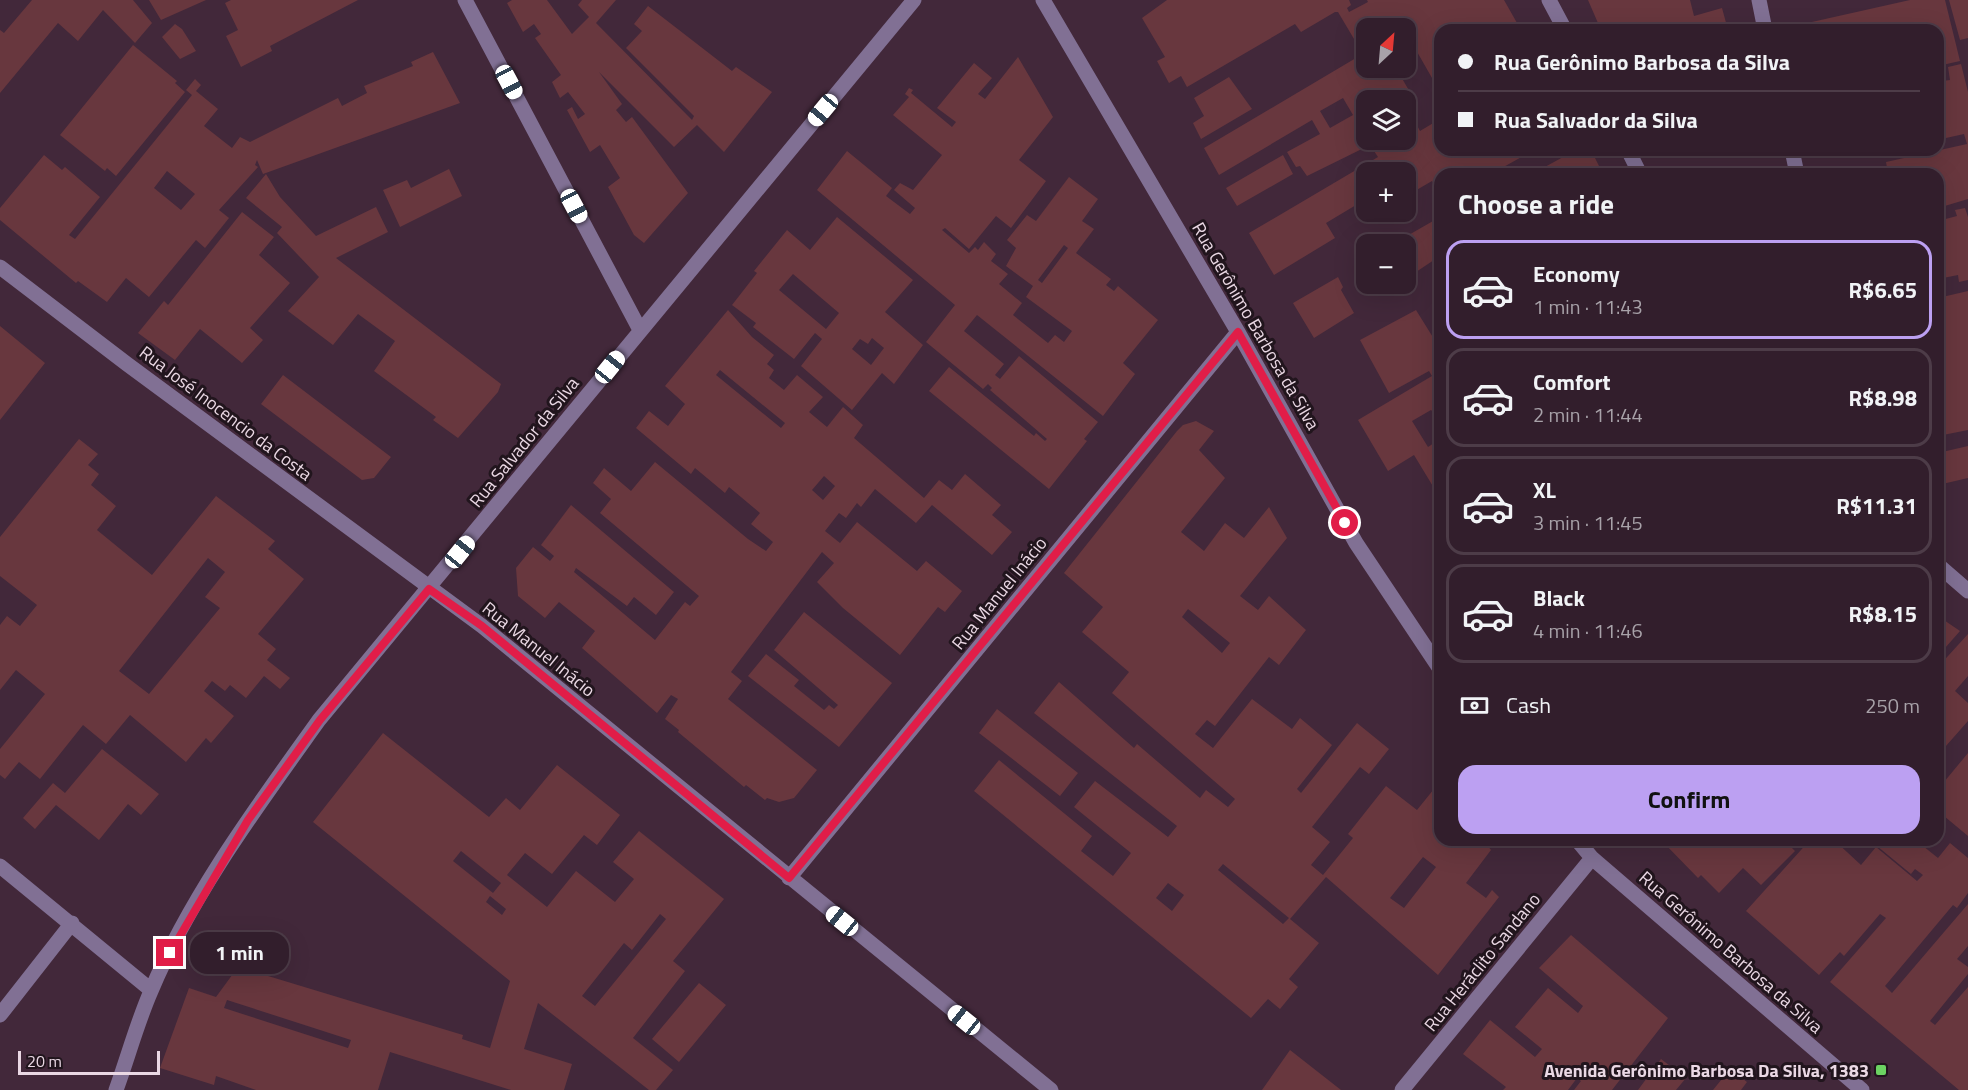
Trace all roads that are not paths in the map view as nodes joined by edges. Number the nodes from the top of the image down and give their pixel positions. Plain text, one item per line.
1 (465, 0) edge
2 (914, 0) edge
3 (1043, 0) edge
4 (1549, 0) edge
5 (1759, 0) edge
6 (1562, 24) edge
7 (1765, 24) edge
8 (0, 267) edge
9 (640, 330) junction
10 (1238, 332) junction
11 (1944, 570) edge
12 (429, 589) junction
13 (1968, 591) edge
14 (1434, 660) edge
15 (1582, 846) edge
16 (1592, 858) junction
17 (0, 866) edge
18 (789, 878) junction
19 (72, 923) junction
20 (151, 990) junction
21 (0, 1015) edge
22 (116, 1090) edge
23 (1051, 1090) edge
24 (1402, 1090) edge
25 (1862, 1090) edge

1 - 9 street
2 - 9 street, Rua Salvador da Silva
3 - 10 street, Rua Gerônimo Barbosa da Silva
4 - 6 street
5 - 7 street
8 - 12 street, Rua José Inocencio da Costa
9 - 12 street, Rua Salvador da Silva
10 - 14 street, Rua Gerônimo Barbosa da Silva
10 - 18 street, Rua Manuel Inácio
11 - 13 street
12 - 18 street, Rua Manuel Inácio
12 - 20 street, Rua Salvador da Silva
15 - 16 street, Rua Gerônimo Barbosa da Silva
16 - 24 street, Rua Heráclito Sandano
16 - 25 street, Rua Gerônimo Barbosa da Silva
17 - 19 street
18 - 23 street, Rua Manuel Inácio
19 - 20 street
19 - 21 street
20 - 22 street, Rua Salvador da Silva

